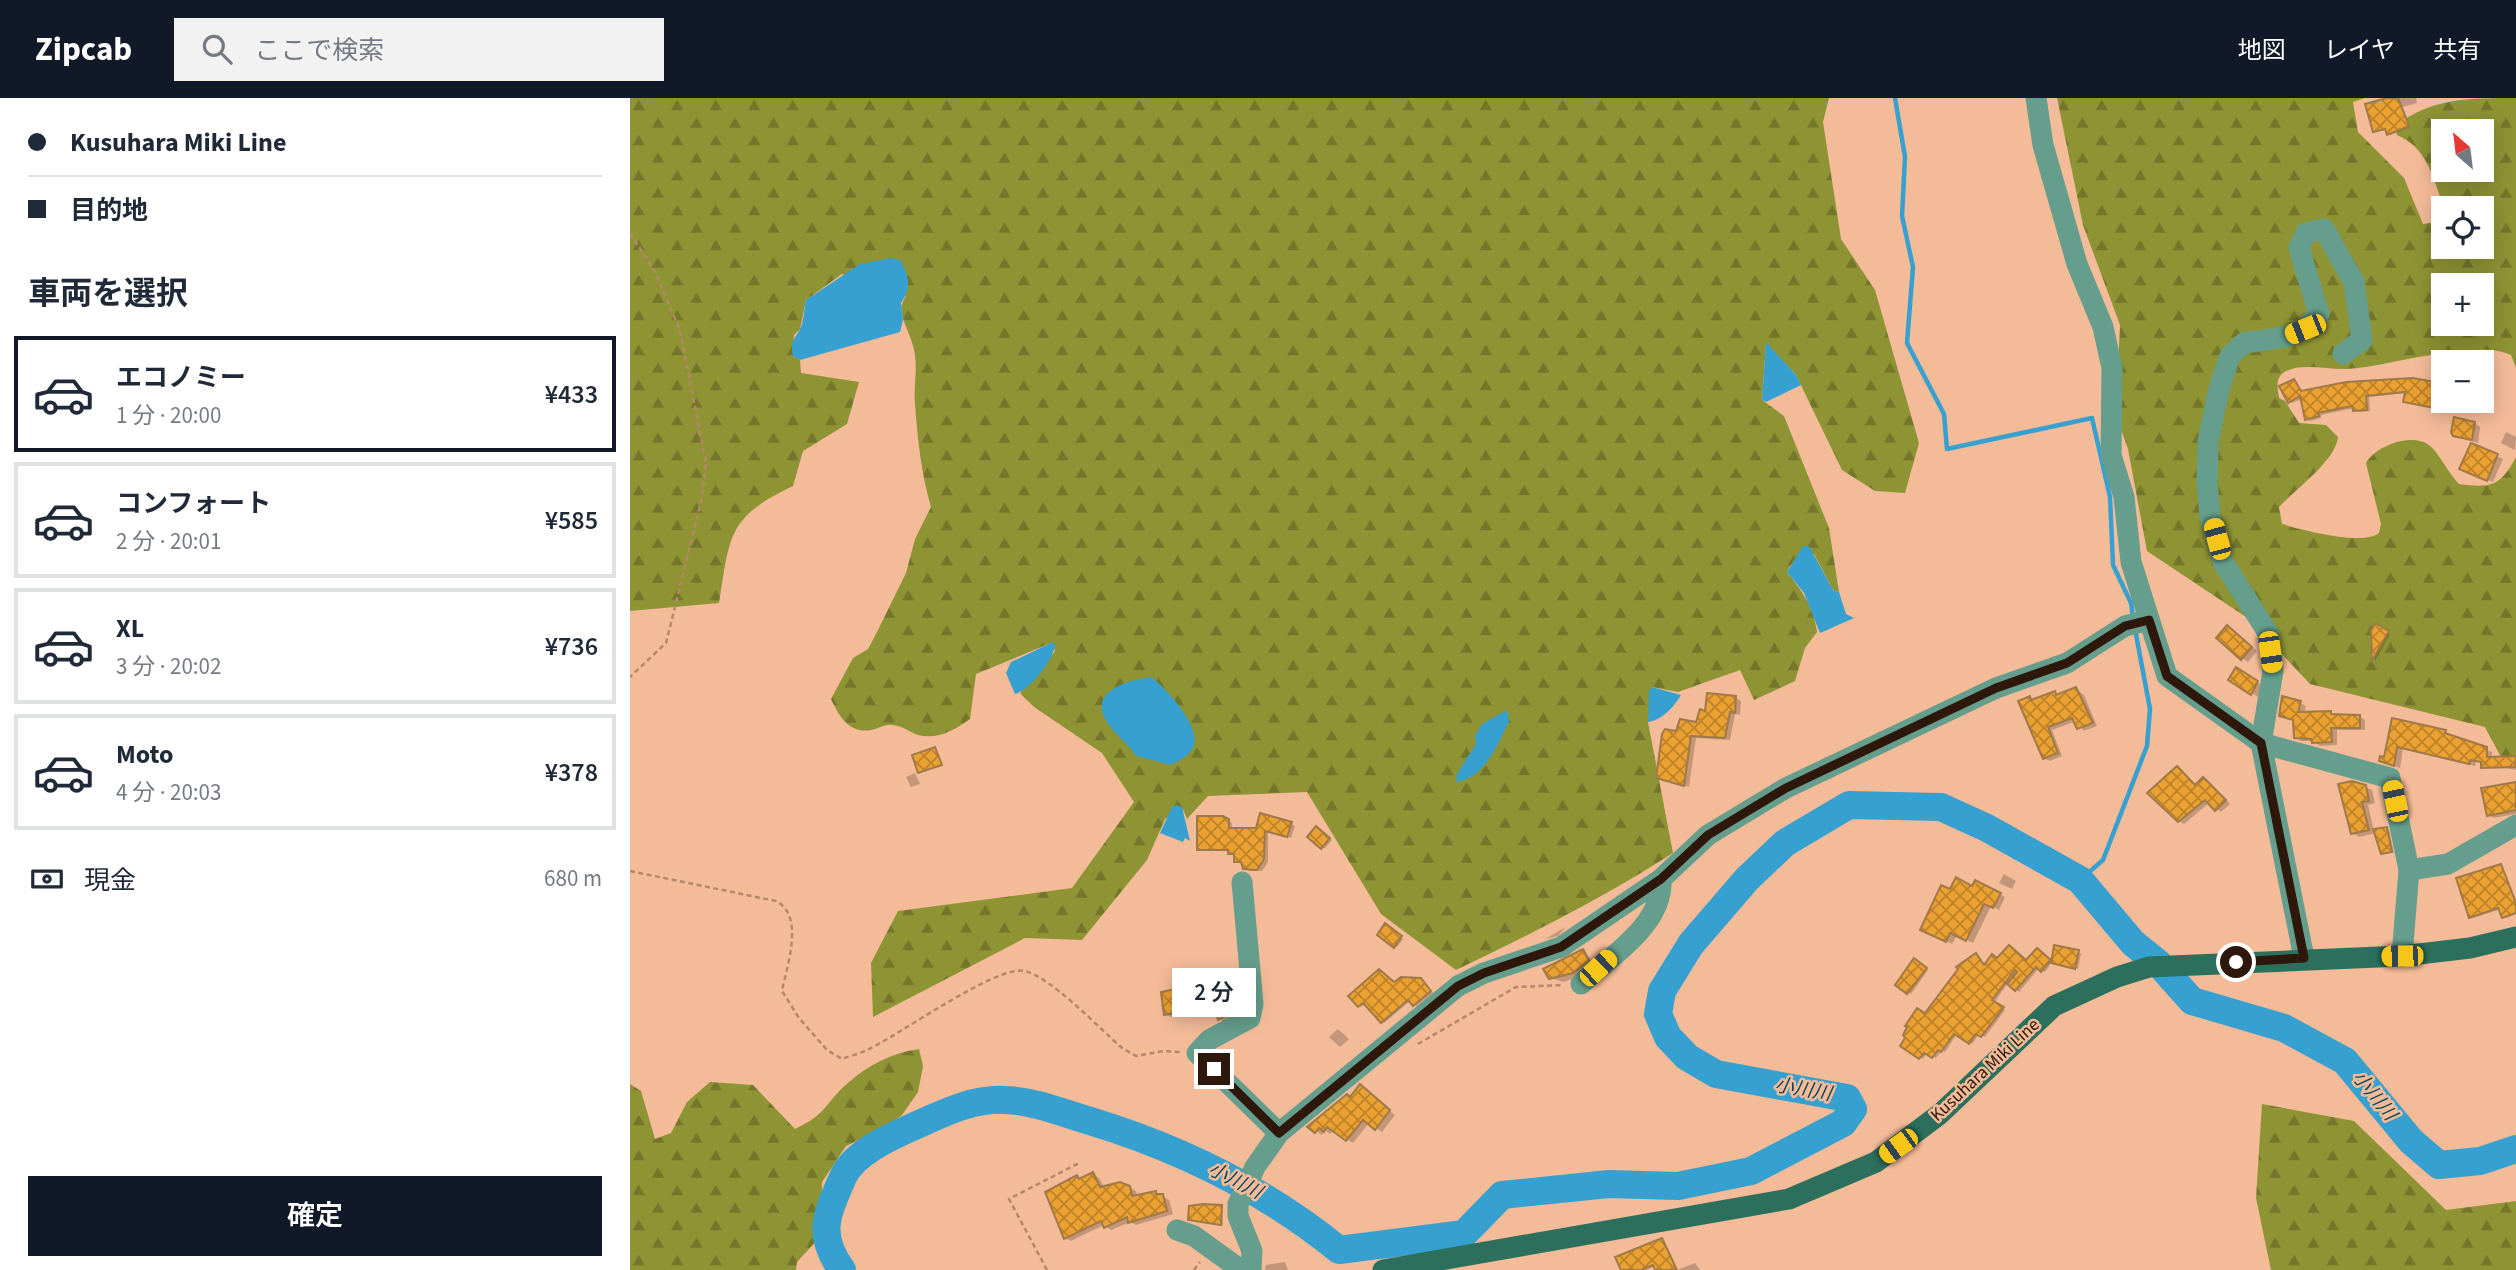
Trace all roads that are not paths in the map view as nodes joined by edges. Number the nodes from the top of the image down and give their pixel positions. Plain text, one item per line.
1 (2036, 98) edge
2 (2343, 354) dead end
3 (2149, 620) junction
4 (2261, 743) junction
5 (2516, 825) edge
6 (2409, 870) junction
7 (1661, 879) junction
8 (1242, 882) dead end
9 (2516, 937) edge
10 (2402, 956) junction
11 (2304, 958) junction
12 (1581, 984) road end
13 (1279, 1133) junction
14 (1177, 1230) dead end
15 (1241, 1270) edge
16 (1251, 1270) edge
17 (1383, 1270) edge

1 - 3 street
2 - 4 street
3 - 4 street
3 - 7 street
4 - 6 street
4 - 11 street
5 - 6 street
6 - 10 street
7 - 12 street
7 - 13 street
8 - 13 street
9 - 10 main road, Kusuhara Miki Line
10 - 11 main road, Kusuhara Miki Line
11 - 17 main road, Kusuhara Miki Line
13 - 16 street
14 - 15 street

